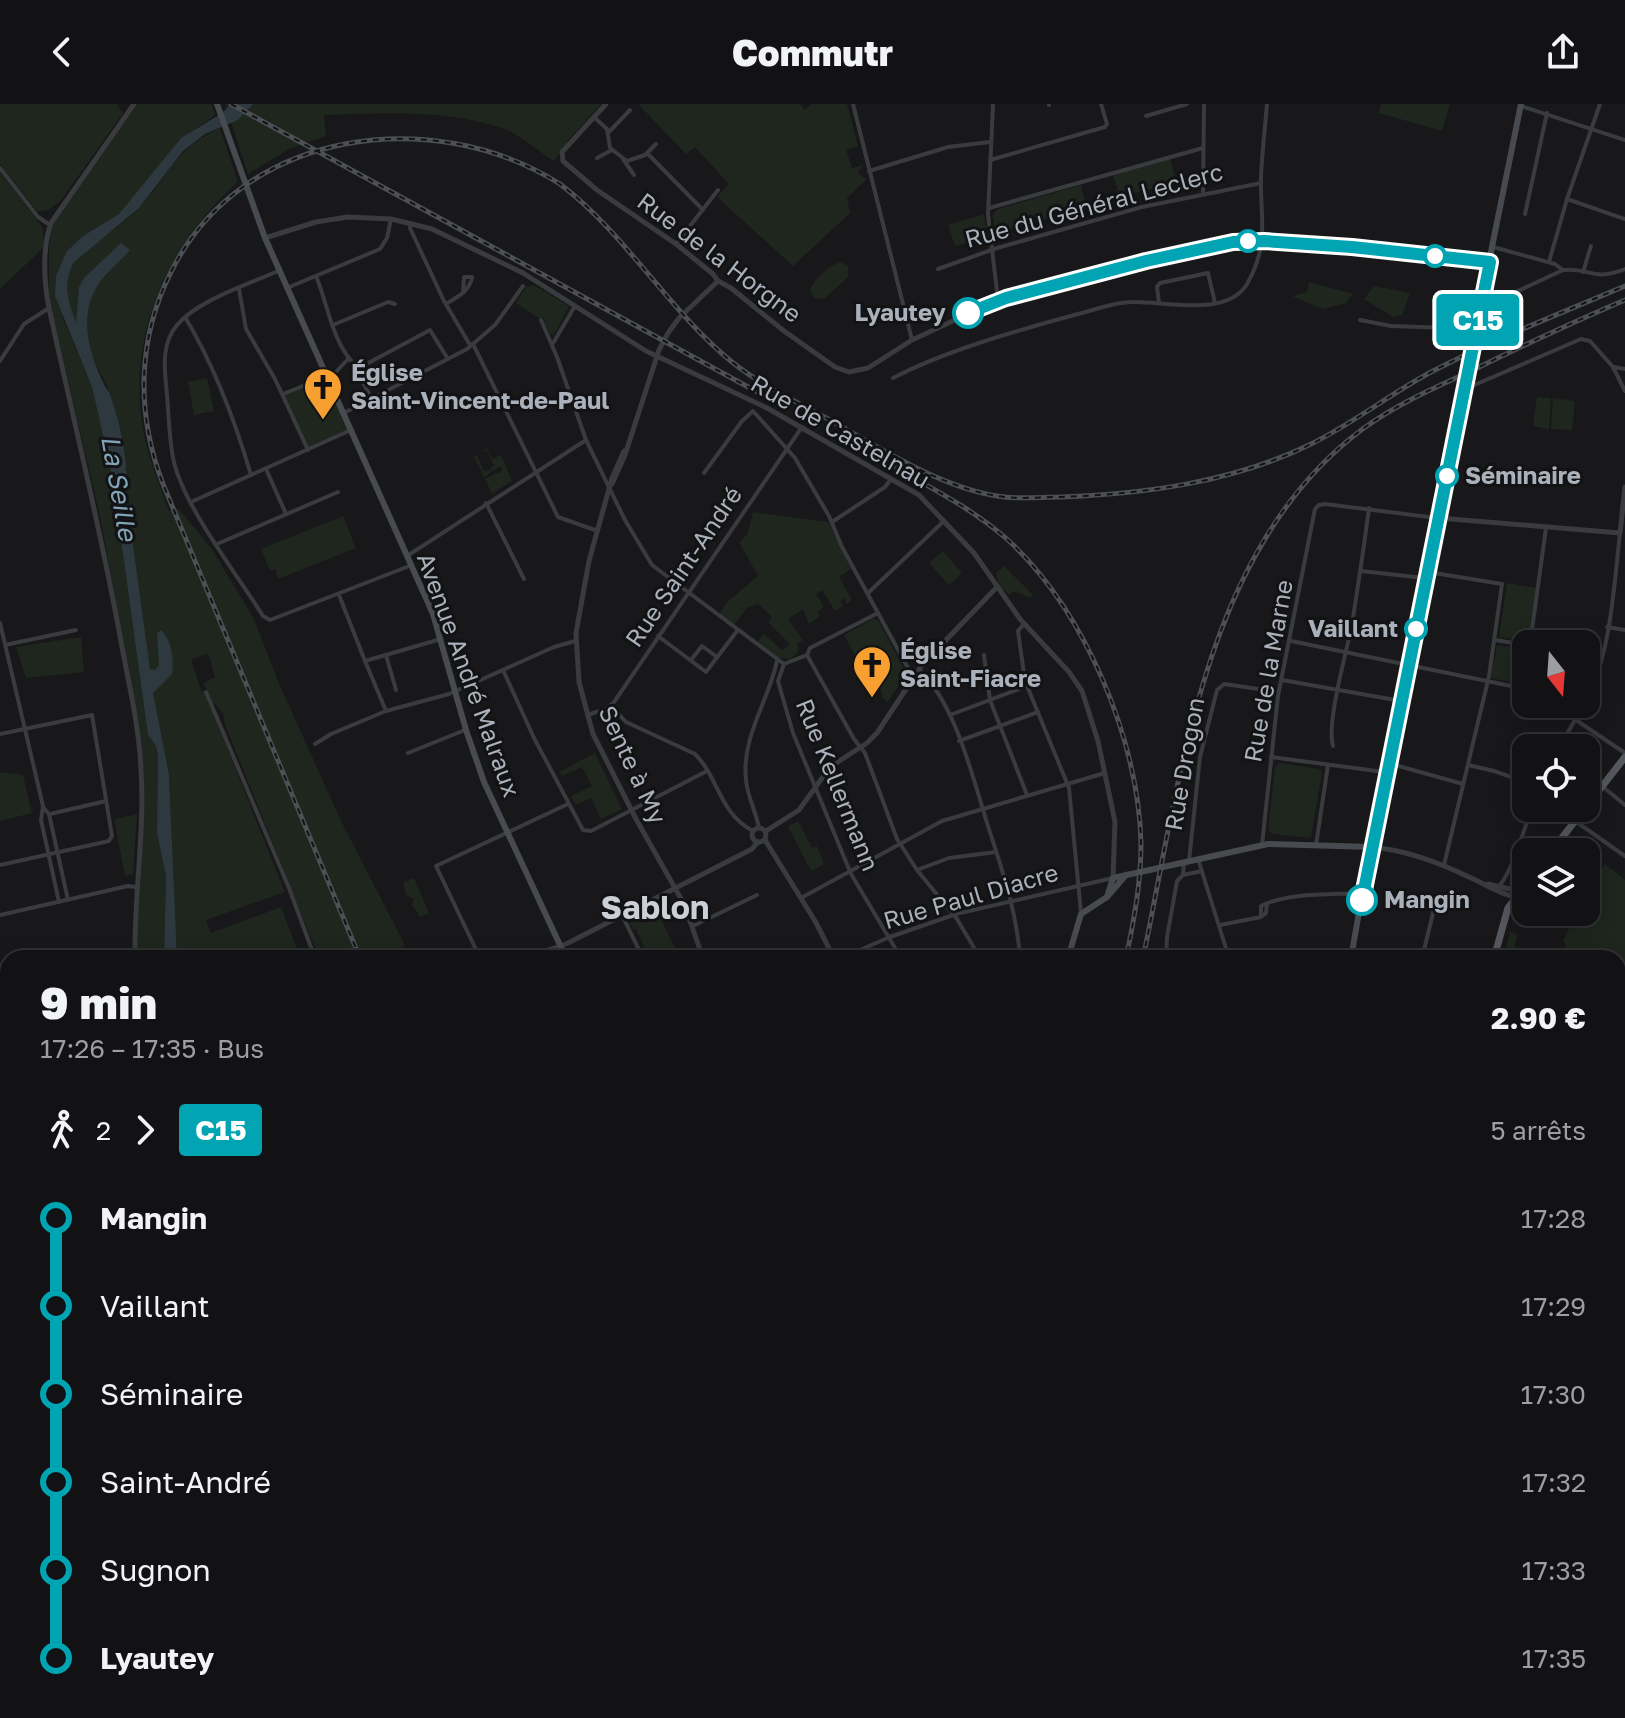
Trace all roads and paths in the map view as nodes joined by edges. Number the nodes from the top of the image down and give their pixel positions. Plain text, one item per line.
1 (134, 104) edge
2 (606, 104) edge
3 (853, 104) edge
4 (993, 104) edge
5 (1101, 104) edge
6 (1187, 104) edge
7 (1204, 104) edge
8 (1267, 104) edge
9 (1600, 104) edge
10 (218, 105) edge
11 (1521, 105) edge
12 (630, 110) dead end
13 (1547, 113) junction
14 (1146, 116) dead end
15 (594, 117) junction
16 (1592, 128) junction
17 (608, 133) junction
18 (1625, 140) edge
19 (990, 142) junction
20 (656, 144) dead end
21 (1203, 148) junction
22 (566, 149) junction
23 (612, 150) junction
24 (647, 153) junction
25 (597, 158) dead end
26 (623, 159) junction
27 (990, 160) junction
28 (566, 163) junction
29 (0, 168) edge
30 (869, 171) junction
31 (634, 175) dead end
32 (1261, 183) junction
33 (718, 190) dead end
34 (1203, 193) junction
35 (1567, 199) junction
36 (989, 208) junction
37 (703, 210) junction
38 (1525, 214) dead end
39 (391, 219) junction
40 (1625, 219) edge
41 (411, 223) junction
42 (50, 225) junction
43 (265, 238) junction
44 (1264, 241) junction
45 (676, 244) junction
46 (1591, 246) dead end
47 (1493, 247) junction
48 (992, 250) junction
49 (1490, 262) junction
50 (1549, 262) junction
51 (938, 269) dead end
52 (1625, 269) edge
53 (280, 270) junction
54 (1563, 270) junction
55 (1583, 272) junction
56 (316, 276) junction
57 (530, 278) junction
58 (718, 281) junction
59 (287, 288) junction
60 (239, 289) junction
61 (463, 293) dead end
62 (998, 300) junction
63 (1159, 303) junction
64 (395, 304) dead end
65 (446, 304) junction
66 (1215, 304) junction
67 (1481, 304) junction
68 (575, 306) junction
69 (49, 308) junction
70 (185, 317) junction
71 (541, 320) dead end
72 (1360, 320) dead end
73 (333, 325) junction
74 (1477, 329) junction
75 (912, 340) junction
76 (472, 345) junction
77 (552, 345) junction
78 (657, 356) junction
79 (349, 358) junction
80 (449, 360) junction
81 (0, 361) edge
82 (1613, 367) junction
83 (357, 369) junction
84 (1625, 369) edge
85 (327, 376) junction
86 (893, 378) dead end
87 (1465, 385) junction
88 (1625, 391) edge
89 (283, 394) junction
90 (372, 399) junction
91 (767, 408) junction
92 (344, 413) junction
93 (760, 419) junction
94 (802, 427) junction
95 (351, 430) junction
96 (586, 440) junction
97 (787, 448) junction
98 (308, 450) junction
99 (624, 451) junction
100 (266, 468) junction
101 (615, 470) junction
102 (535, 471) junction
103 (603, 473) junction
104 (704, 473) dead end
105 (251, 475) junction
106 (892, 479) junction
107 (611, 486) junction
108 (1625, 487) edge
109 (338, 492) dead end
110 (191, 502) junction
111 (486, 503) junction
112 (1369, 508) junction
113 (286, 514) junction
114 (1439, 518) junction
115 (944, 521) junction
116 (832, 522) junction
117 (1546, 528) junction
118 (595, 530) junction
119 (1623, 532) edge
120 (217, 544) junction
121 (407, 556) junction
122 (412, 565) junction
123 (1360, 571) junction
124 (1427, 576) junction
125 (524, 579) dead end
126 (997, 587) junction
127 (688, 593) junction
128 (868, 593) junction
129 (338, 594) junction
130 (878, 613) junction
131 (0, 623) edge
132 (1024, 624) junction
133 (1607, 627) junction
134 (76, 630) dead end
135 (1530, 630) edge
136 (1625, 630) edge
137 (737, 631) junction
138 (658, 636) junction
139 (441, 639) junction
140 (1495, 640) junction
141 (575, 641) junction
142 (1291, 641) junction
143 (1512, 642) edge
144 (5, 645) junction
145 (1346, 653) junction
146 (386, 655) junction
147 (807, 655) junction
148 (984, 655) dead end
149 (717, 657) junction
150 (691, 660) junction
151 (365, 661) junction
152 (777, 661) junction
153 (784, 664) junction
154 (1409, 664) junction
155 (1600, 664) edge
156 (503, 670) junction
157 (917, 671) junction
158 (1282, 680) junction
159 (1488, 680) junction
160 (776, 681) junction
161 (1512, 685) edge
162 (1027, 686) junction
163 (396, 690) dead end
164 (1339, 691) junction
165 (206, 692) dead end
166 (455, 692) junction
167 (1279, 692) junction
168 (766, 695) junction
169 (781, 695) junction
170 (990, 700) junction
171 (1402, 701) junction
172 (611, 706) junction
173 (386, 711) junction
174 (1038, 712) junction
175 (587, 715) junction
176 (950, 715) junction
177 (1576, 718) joint
178 (1000, 726) junction
179 (25, 729) junction
180 (466, 730) junction
181 (0, 734) edge
182 (1567, 734) edge
183 (959, 741) junction
184 (315, 744) dead end
185 (1333, 746) dead end
186 (861, 747) junction
187 (408, 753) dead end
188 (1625, 755) edge
189 (1271, 757) junction
190 (1388, 763) junction
191 (1328, 765) junction
192 (1468, 765) junction
193 (707, 771) junction
194 (1105, 773) junction
195 (1386, 773) junction
196 (1512, 777) edge
197 (1068, 784) junction
198 (1463, 784) junction
199 (1602, 786) junction
200 (815, 787) junction
201 (1600, 788) edge
202 (1027, 795) junction
203 (106, 801) junction
204 (568, 804) junction
205 (1625, 805) edge
206 (43, 806) junction
207 (983, 807) junction
208 (631, 810) junction
209 (49, 814) junction
210 (41, 816) junction
211 (1527, 822) edge
212 (1574, 822) edge
213 (1576, 822) edge
214 (759, 830) junction
215 (507, 833) junction
216 (1562, 838) edge
217 (759, 840) junction
218 (900, 843) junction
219 (1262, 845) junction
220 (1316, 845) junction
221 (1371, 847) junction
222 (58, 852) junction
223 (997, 852) junction
224 (48, 854) junction
225 (1625, 856) edge
226 (1208, 857) junction
227 (1198, 859) junction
228 (1184, 862) junction
229 (0, 865) edge
230 (1444, 865) junction
231 (849, 870) junction
232 (917, 870) junction
233 (1202, 871) junction
234 (1183, 875) junction
235 (1119, 877) junction
236 (1483, 883) junction
237 (1080, 885) junction
238 (1499, 886) junction
239 (136, 887) junction
240 (675, 888) junction
241 (1512, 892) edge
242 (1363, 893) junction
243 (1502, 894) junction
244 (757, 895) dead end
245 (1512, 895) edge
246 (1107, 897) junction
247 (801, 898) junction
248 (68, 900) junction
249 (1012, 901) junction
250 (1436, 901) dead end
251 (59, 902) junction
252 (1512, 902) edge
253 (1509, 906) junction
254 (1081, 914) junction
255 (0, 915) edge
256 (622, 915) junction
257 (954, 915) junction
258 (1219, 925) junction
259 (693, 926) junction
260 (890, 937) junction
261 (560, 946) junction
262 (135, 950) edge
263 (312, 950) edge
264 (476, 950) edge
265 (548, 950) edge
266 (562, 950) edge
267 (639, 950) edge
268 (700, 950) edge
269 (830, 950) edge
270 (860, 950) edge
271 (897, 950) edge
272 (975, 950) edge
273 (1019, 950) edge
274 (1070, 950) edge
275 (1166, 950) edge
276 (1227, 950) edge
277 (1352, 950) edge
278 (1424, 950) edge
279 (1496, 950) edge

1 - 42 street
2 - 15 street
3 - 30 street
4 - 19 street
5 - 27 street
6 - 14 street
7 - 21 street
8 - 32 street
9 - 16 street
10 - 43 main road, Avenue André Malraux
11 - 13 street
11 - 47 main road
12 - 17 street
13 - 16 street
13 - 38 street
15 - 17 street
15 - 22 street
16 - 18 street
16 - 35 street
17 - 23 street
19 - 27 street
19 - 30 street
20 - 24 street
21 - 34 street
21 - 36 street
22 - 28 street
22 - 28 street, Rue de la Horgne
23 - 25 street
23 - 26 street
24 - 26 street
24 - 37 street
26 - 31 street
27 - 36 street
28 - 45 street, Rue de la Horgne
29 - 42 street
30 - 75 street
32 - 34 street, Rue du Général Leclerc
32 - 44 street
33 - 37 street
34 - 48 street, Rue du Général Leclerc
35 - 40 street
35 - 50 street
36 - 48 street
37 - 45 street
39 - 41 street, Rue de Castelnau
39 - 43 street, Rue de Castelnau
39 - 56 street
41 - 57 street, Rue de Castelnau
41 - 65 street
42 - 69 street
43 - 53 main road, Avenue André Malraux
44 - 49 street
44 - 62 street
44 - 66 street
45 - 58 street, Rue de la Horgne
46 - 55 street
47 - 49 main road
47 - 50 street
48 - 51 street, Rue du Général Leclerc
48 - 62 street
49 - 67 main road
50 - 54 street
52 - 55 street
53 - 59 main road, Avenue André Malraux
53 - 60 street
54 - 55 street
54 - 67 street
56 - 59 street
56 - 73 street
57 - 68 street, Rue de Castelnau
57 - 76 street
58 - 75 street, Rue de la Horgne
58 - 78 street, Sente à My
59 - 85 main road, Avenue André Malraux
60 - 70 street
60 - 89 street
61 - 65 street
62 - 75 street
63 - 66 street
63 - 66 street
63 - 86 street
64 - 73 street
65 - 76 street
67 - 74 main road
68 - 77 street
68 - 78 street, Rue de Castelnau
69 - 81 street
69 - 239 street
70 - 105 street
70 - 110 street
71 - 77 street
72 - 74 street
73 - 79 street
74 - 87 main road
76 - 80 street
76 - 102 street
77 - 96 street
78 - 91 street, Rue de Castelnau
78 - 99 street, Sente à My
79 - 83 street
79 - 85 street
80 - 83 street
80 - 90 street
82 - 84 street
82 - 87 street
82 - 88 street
83 - 90 street
85 - 89 street
85 - 92 main road, Avenue André Malraux
87 - 114 main road
89 - 98 street
90 - 92 street
91 - 93 street
91 - 94 street, Rue de Castelnau
92 - 95 main road, Avenue André Malraux
93 - 97 street
93 - 104 street
94 - 97 street, Rue Saint-André
94 - 106 street, Rue de Castelnau
95 - 98 street
95 - 121 main road, Avenue André Malraux
96 - 102 street
96 - 103 street
97 - 116 street
97 - 127 street, Rue Saint-André
98 - 100 street
99 - 101 street, Sente à My
99 - 107 street, Sente à My
100 - 105 street
100 - 113 street
101 - 103 street
101 - 107 street, Sente à My
102 - 111 street
102 - 118 street
103 - 107 street
105 - 110 street
106 - 115 street, Rue de Castelnau
106 - 116 street
107 - 118 street, Sente à My
107 - 127 street
108 - 119 street
109 - 113 street
110 - 120 street
111 - 121 street
111 - 125 street
112 - 114 street
112 - 123 street
112 - 142 street, Rue de la Marne
113 - 120 street
114 - 117 street
114 - 124 main road
115 - 126 street, Rue de Castelnau
115 - 128 street
116 - 128 street
117 - 119 street
117 - 135 street
118 - 141 street, Sente à My
119 - 133 street
120 - 129 street
121 - 122 main road, Avenue André Malraux
122 - 129 street
122 - 139 main road, Avenue André Malraux
123 - 124 street
123 - 145 street
124 - 140 street
124 - 154 main road
126 - 132 street, Rue de Castelnau
126 - 157 street
127 - 137 street
127 - 138 street, Rue Saint-André
128 - 130 street
129 - 151 street
130 - 147 street
130 - 157 street
131 - 144 street
132 - 162 street
132 - 194 street, Rue de Castelnau
133 - 136 street
133 - 155 street
134 - 144 street
137 - 149 street
137 - 152 street
138 - 150 street
138 - 172 street, Rue Saint-André
139 - 146 street
139 - 166 main road, Avenue André Malraux
140 - 143 street
140 - 159 street
141 - 156 street
141 - 175 street, Sente à My
142 - 145 street
142 - 158 street, Rue de la Marne
144 - 179 street
145 - 154 street
145 - 164 street
146 - 151 street
146 - 163 street
147 - 153 street
147 - 186 street
148 - 170 street
149 - 150 street
149 - 150 street
151 - 173 street
152 - 153 street
152 - 160 street
153 - 160 street, Rue Kellermann
154 - 159 street
154 - 171 main road
156 - 166 street
156 - 204 street
157 - 176 street
157 - 186 street
158 - 164 street
158 - 167 street, Rue de la Marne
159 - 161 street
159 - 192 street
160 - 168 street
160 - 169 street, Rue Kellermann
162 - 170 street
162 - 174 street
164 - 171 street
164 - 185 street
165 - 263 street
166 - 173 street
166 - 180 main road, Avenue André Malraux
167 - 189 street, Rue de la Marne
167 - 228 street, Rue Drogon
168 - 169 street
168 - 214 street
169 - 200 street, Rue Kellermann
170 - 176 street
170 - 178 street
171 - 190 main road
172 - 175 street
172 - 193 street
173 - 184 street
174 - 178 street
174 - 197 street
175 - 208 street, Sente à My
176 - 183 street
177 - 182 street
177 - 188 street
178 - 183 street
178 - 202 street
179 - 181 street
179 - 203 street
179 - 206 street
180 - 187 street
180 - 215 main road, Avenue André Malraux
183 - 207 street
186 - 200 street
186 - 218 street
188 - 199 main road
189 - 191 street
189 - 219 street, Rue de la Marne
190 - 195 main road
190 - 198 street
191 - 195 street
191 - 220 street
192 - 196 street
192 - 198 street
193 - 208 street
193 - 214 street
194 - 197 street
194 - 235 street, Rue de Castelnau
195 - 221 main road
197 - 202 street
197 - 237 street
198 - 230 street
199 - 201 main road
199 - 205 street
200 - 214 street
200 - 231 street, Rue Kellermann
202 - 207 street
203 - 209 street
203 - 222 street
204 - 208 street
204 - 215 street
206 - 209 street
206 - 210 street
207 - 218 street
207 - 223 street
208 - 240 street, Sente à My
209 - 210 street
209 - 222 street
210 - 224 street
211 - 238 street
212 - 216 main road
213 - 225 street
214 - 217 street
214 - 217 street
215 - 261 main road, Avenue André Malraux
215 - 264 street
217 - 240 street
217 - 247 street
218 - 231 street
218 - 232 street
219 - 220 main road
219 - 226 main road
220 - 221 main road
221 - 230 street
221 - 242 main road
222 - 224 street
222 - 248 street
223 - 232 street
223 - 249 street
224 - 229 street
224 - 251 street
226 - 227 main road
226 - 233 street
227 - 228 main road
227 - 233 street
228 - 234 street, Rue Drogon
228 - 235 main road
230 - 236 street
231 - 247 street
231 - 260 street, Rue Kellermann
232 - 257 street
233 - 234 street
233 - 258 street
234 - 275 street, Rue Drogon
235 - 237 street, Rue Paul Diacre
235 - 246 main road
235 - 246 main road
236 - 238 street
236 - 243 street
237 - 249 street, Rue Paul Diacre
237 - 254 street
238 - 241 street
239 - 248 street
239 - 262 street
240 - 256 street
240 - 259 street, Sente à My
242 - 258 street
242 - 277 main road
243 - 245 street
243 - 253 street
244 - 259 street
246 - 254 main road
247 - 269 street
248 - 251 street
249 - 257 street, Rue Paul Diacre
249 - 273 street
250 - 278 street
251 - 255 street
252 - 253 main road
253 - 279 main road
254 - 274 main road
256 - 261 street
256 - 267 street
257 - 260 street, Rue Paul Diacre
257 - 272 street
258 - 276 street
259 - 268 street, Sente à My
260 - 270 street, Rue Paul Diacre
260 - 271 street, Rue Kellermann
261 - 265 street
261 - 266 main road, Avenue André Malraux

